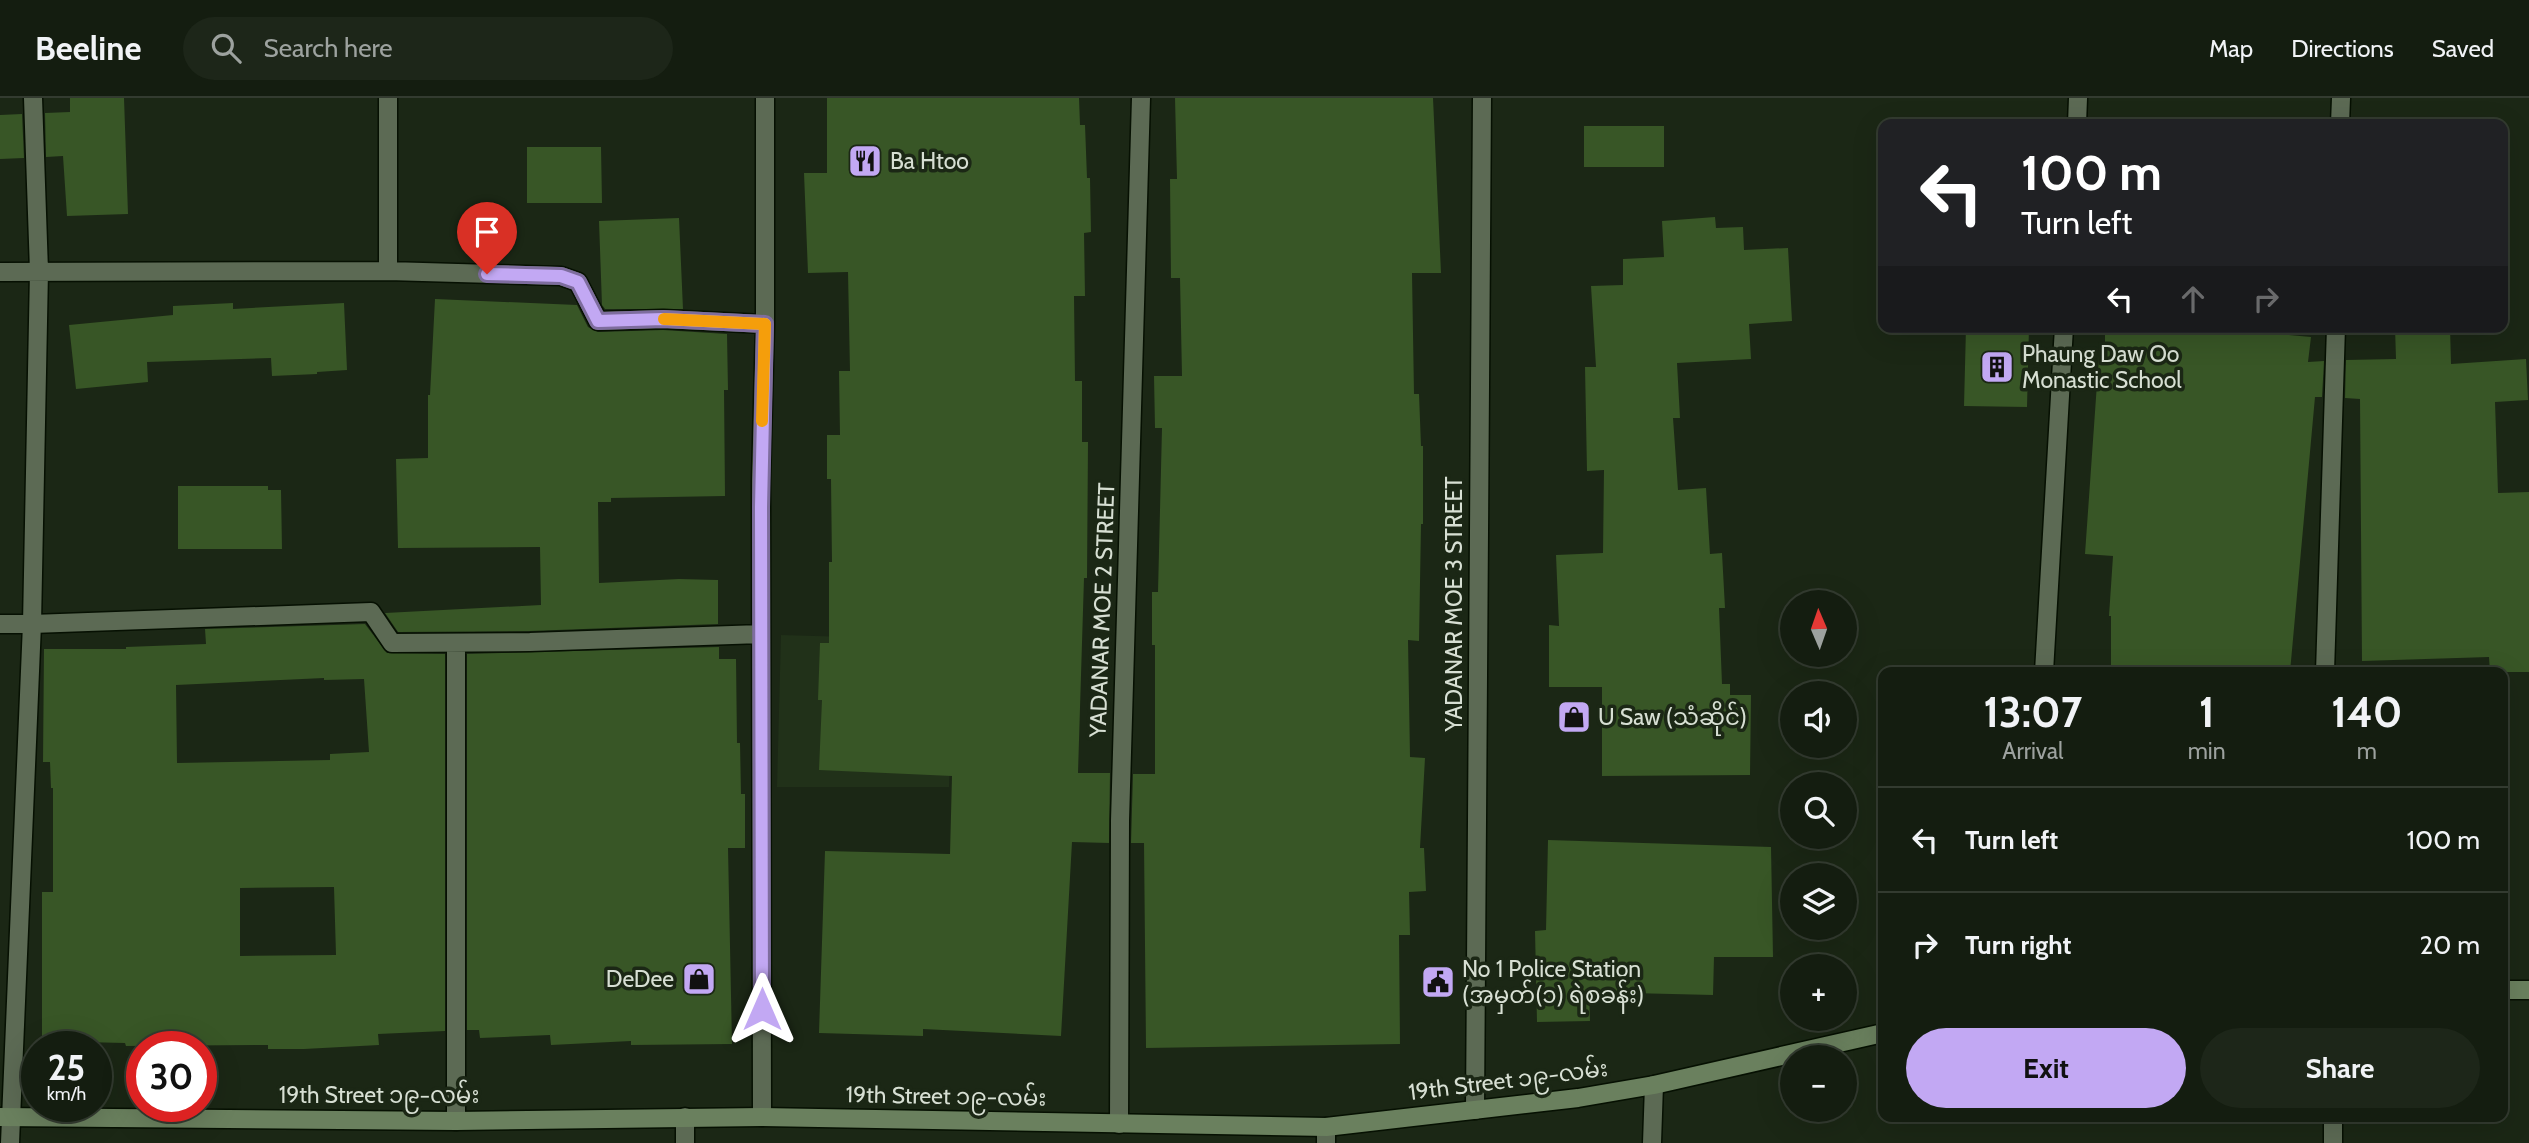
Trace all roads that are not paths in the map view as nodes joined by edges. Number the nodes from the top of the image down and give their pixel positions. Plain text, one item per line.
1 (33, 98) edge
2 (388, 98) edge
3 (765, 98) edge
4 (1141, 98) edge
5 (1482, 98) edge
6 (2078, 98) edge
7 (2341, 98) edge
8 (2077, 119) edge
9 (2340, 119) edge
10 (39, 271) junction
11 (388, 271) junction
12 (0, 272) edge
13 (765, 324) junction
14 (2064, 333) edge
15 (2336, 333) edge
16 (0, 624) edge
17 (32, 624) junction
18 (761, 634) junction
19 (456, 643) junction
20 (2044, 667) edge
21 (2325, 667) edge
22 (2508, 990) edge
23 (2529, 990) edge
24 (1878, 1034) edge
25 (1654, 1085) junction
26 (1475, 1110) junction
27 (5, 1117) edge
28 (685, 1117) junction
29 (762, 1117) junction
30 (456, 1121) junction
31 (2333, 1122) edge
32 (1119, 1124) junction
33 (1326, 1135) edge
34 (10, 1143) edge
35 (685, 1143) edge
36 (1652, 1143) edge
37 (2333, 1143) edge

1 - 10 street
2 - 11 street
3 - 13 street
4 - 32 street, YADANAR MOE 2 STREET
5 - 26 street, YADANAR MOE 3 STREET
6 - 8 street
7 - 9 street
10 - 11 street
10 - 12 street
10 - 17 street
11 - 13 street
13 - 18 street
14 - 20 street
15 - 21 street
16 - 17 street
17 - 19 street
17 - 27 street
18 - 19 street
18 - 29 street
19 - 30 street
22 - 23 street
24 - 25 street, 19th Street ၁၉−လမ်း
25 - 26 street, 19th Street ၁၉−လမ်း
25 - 36 street
26 - 33 street, 19th Street ၁၉−လမ်း
27 - 30 street, 19th Street ၁၉−လမ်း
27 - 34 street
28 - 29 street, 19th Street ၁၉−လမ်း
28 - 30 street, 19th Street ၁၉−လမ်း
28 - 35 street
29 - 32 street, 19th Street ၁၉−လမ်း
31 - 37 street
32 - 33 street, 19th Street ၁၉−လမ်း

